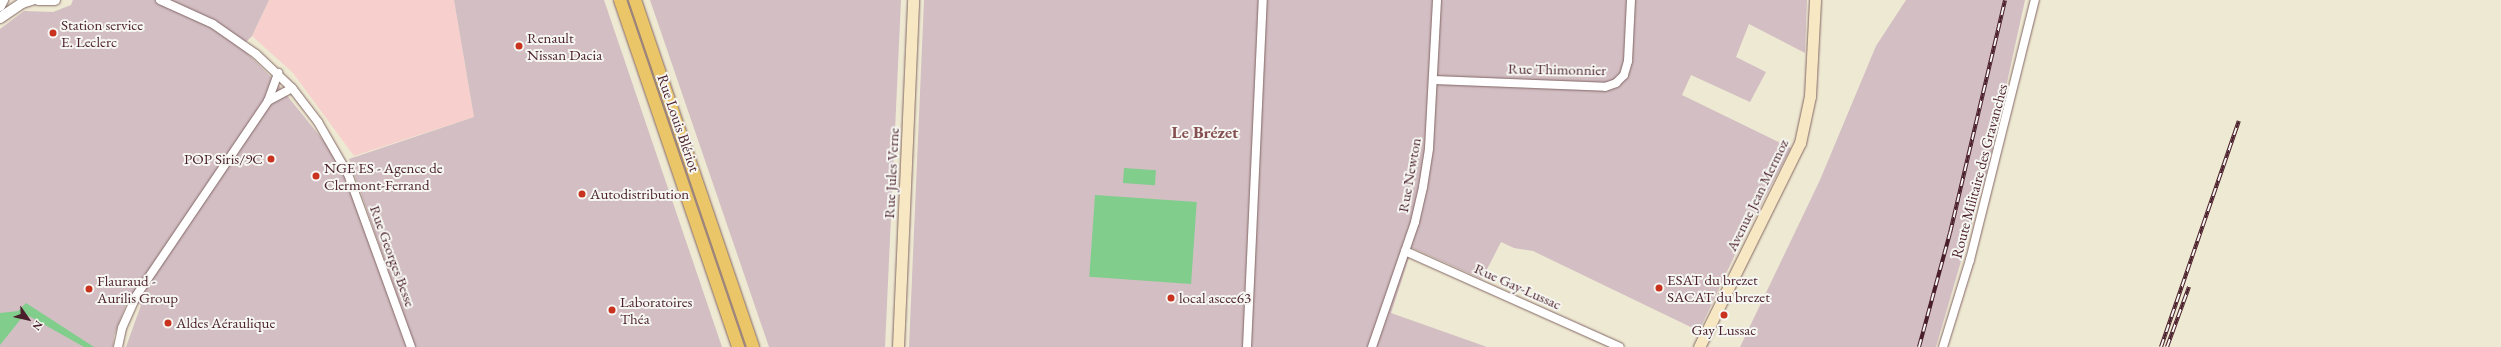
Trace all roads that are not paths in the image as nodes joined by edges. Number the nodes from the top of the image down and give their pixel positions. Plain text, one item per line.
1 (3, 0) edge
2 (32, 0) edge
3 (38, 0) edge
4 (55, 0) edge
5 (160, 0) edge
6 (620, 0) edge
7 (635, 0) edge
8 (913, 0) edge
9 (1263, 0) edge
10 (1437, 0) edge
11 (1631, 0) edge
12 (1815, 0) edge
13 (2035, 0) edge
14 (0, 6) edge
15 (0, 18) edge
16 (278, 73) junction
17 (1434, 80) junction
18 (292, 88) junction
19 (268, 101) junction
20 (1405, 251) junction
21 (118, 347) edge
22 (411, 347) edge
23 (738, 347) edge
24 (752, 347) edge
25 (898, 347) edge
26 (1247, 347) edge
27 (1372, 347) edge
28 (1620, 347) edge
29 (1699, 347) edge
30 (1944, 347) edge

1 - 14 street
2 - 15 street
3 - 4 street
5 - 16 street, Rue Georges Besse
6 - 23 main road, Rue Louis Blériot
7 - 24 main road, Rue Louis Blériot
8 - 25 main road, Rue Jules Verne
9 - 26 street
10 - 17 street, Rue Newton
11 - 17 street, Rue Thimonnier
12 - 29 main road, Avenue Jean Mermoz
13 - 30 street, Route Militaire des Gravanches
16 - 18 street, Rue Georges Besse
16 - 19 street
17 - 20 street, Rue Newton
18 - 19 street
18 - 22 street, Rue Georges Besse
19 - 21 street
20 - 27 street, Rue Newton
20 - 28 street, Rue Gay-Lussac

